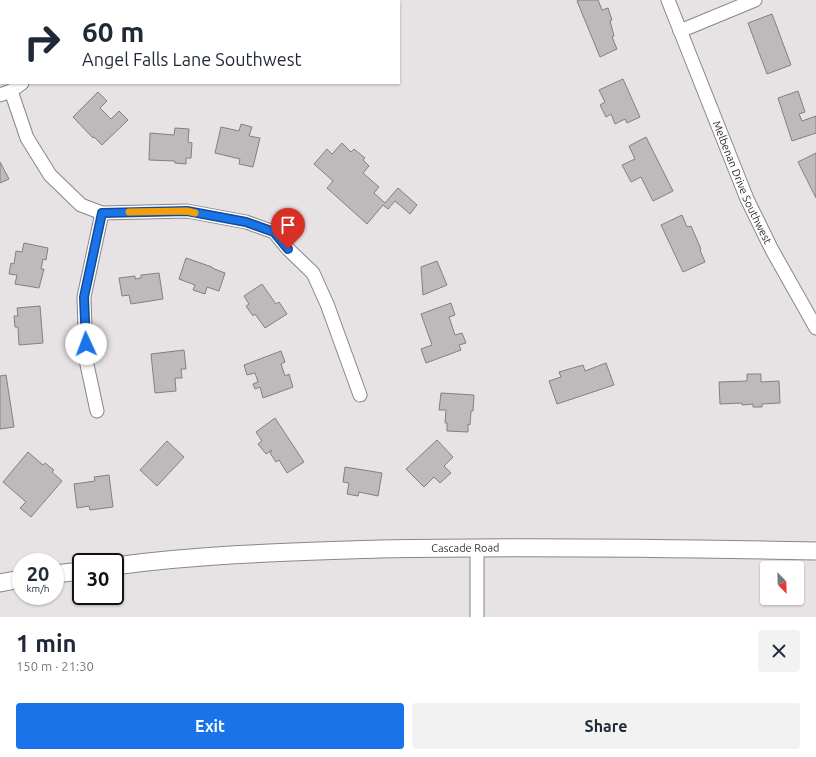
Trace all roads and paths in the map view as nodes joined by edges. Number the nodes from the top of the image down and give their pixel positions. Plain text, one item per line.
1 (668, 0) edge
2 (755, 0) edge
3 (680, 31) junction
4 (20, 84) edge
5 (5, 93) edge
6 (102, 213) junction
7 (816, 328) edge
8 (360, 396) dead end
9 (96, 411) dead end
10 (477, 547) junction
11 (816, 551) edge
12 (124, 565) edge
13 (12, 581) edge
14 (0, 583) edge
15 (477, 617) edge

1 - 3 street, Melbenan Drive Southwest
2 - 3 street
3 - 7 street, Melbenan Drive Southwest
4 - 5 street
5 - 6 street
6 - 8 street
6 - 9 street
10 - 11 main road, Cascade Road
10 - 12 main road, Cascade Road
10 - 15 street
13 - 14 main road

